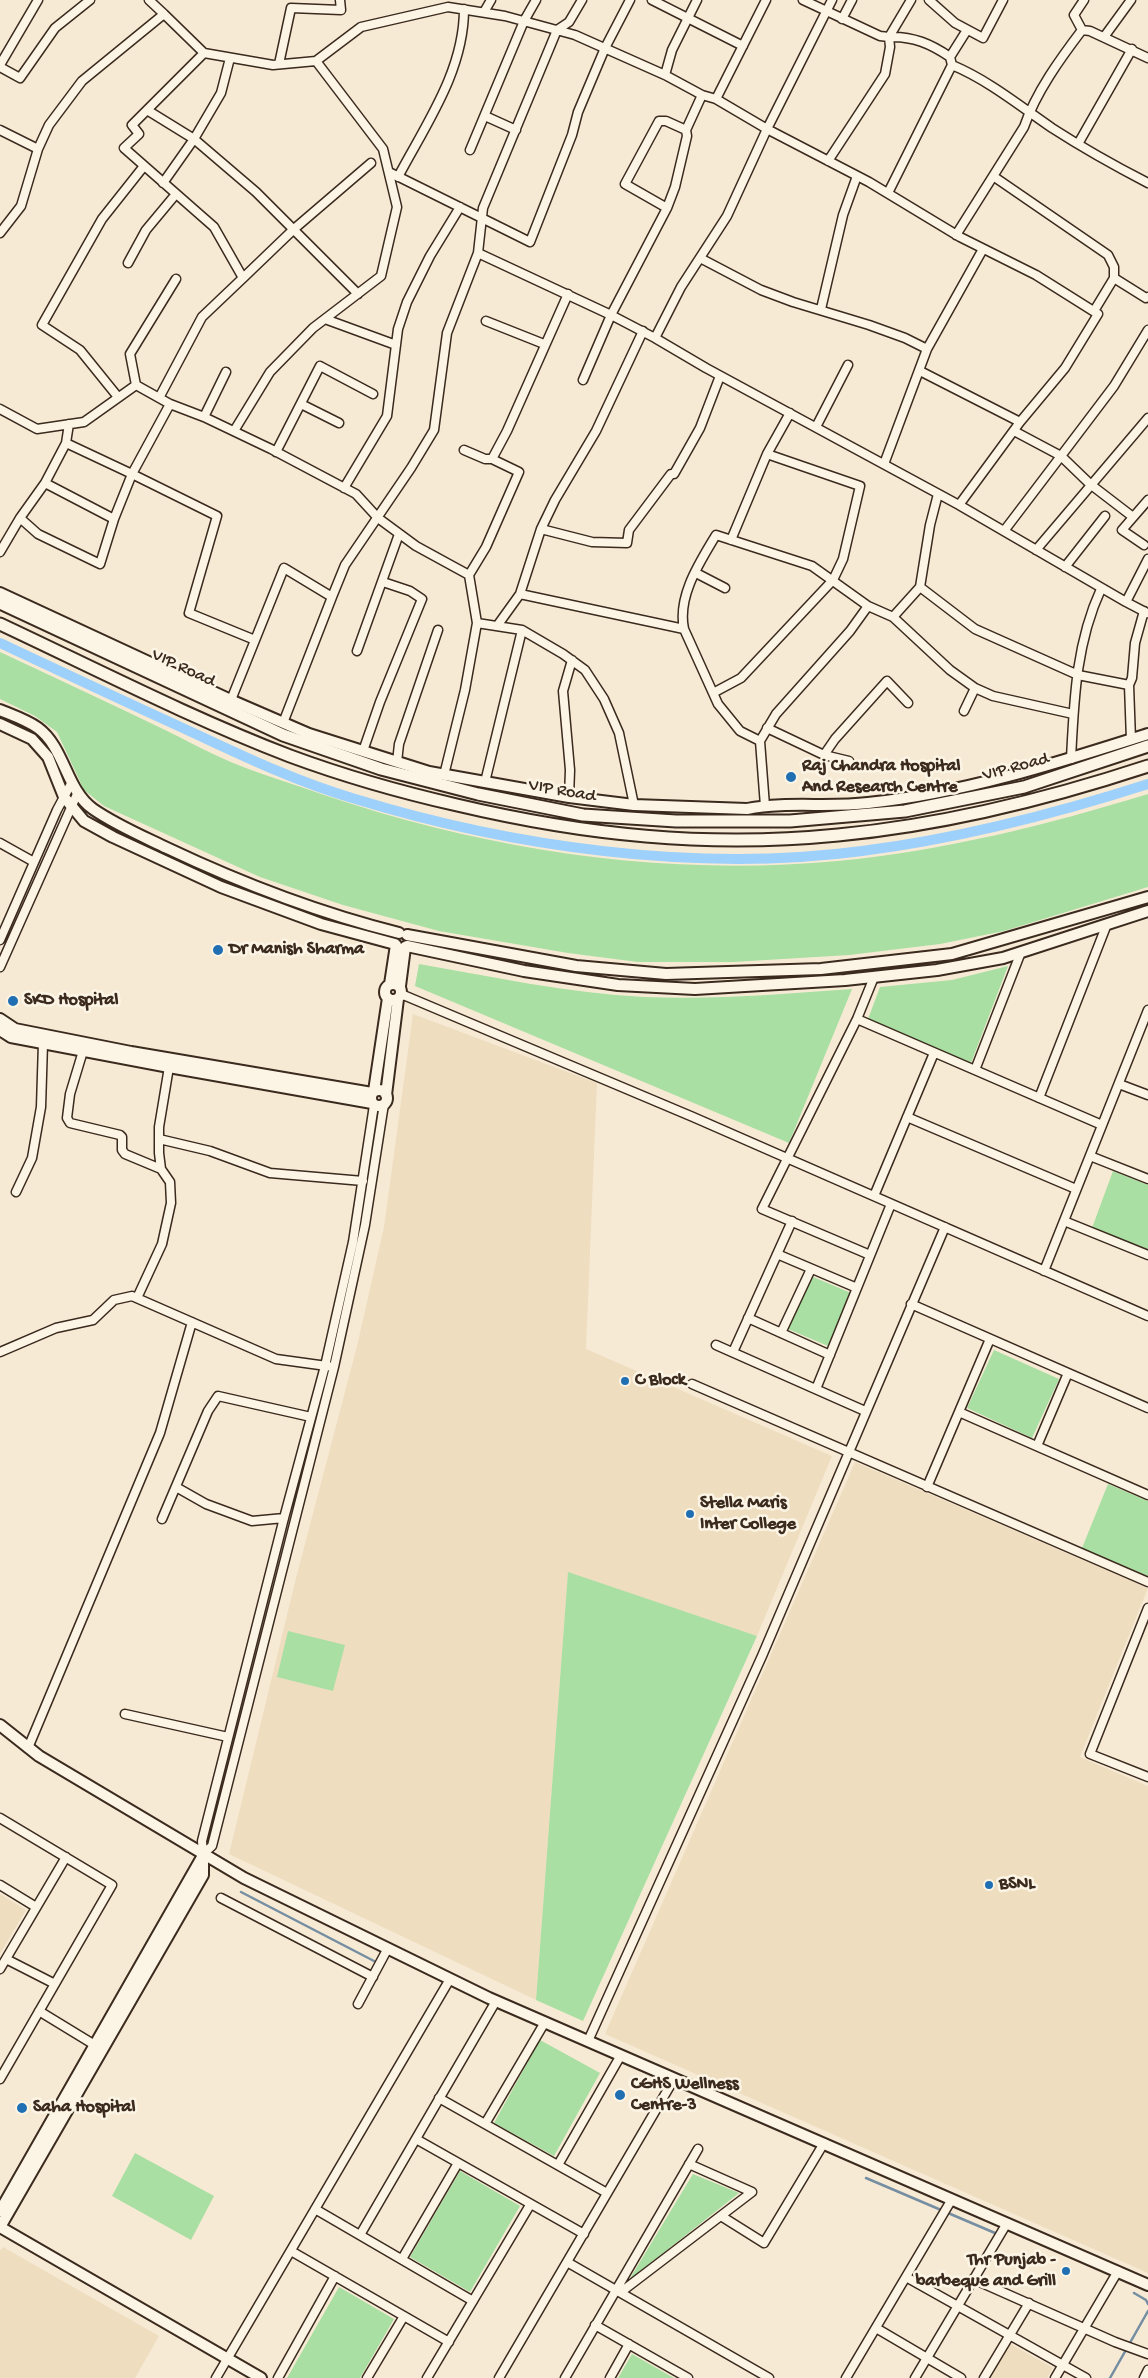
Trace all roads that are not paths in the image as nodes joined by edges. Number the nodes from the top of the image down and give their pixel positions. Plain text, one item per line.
1 (38, 0) edge
2 (90, 0) edge
3 (149, 0) edge
4 (340, 0) edge
5 (491, 0) edge
6 (536, 0) edge
7 (582, 0) edge
8 (630, 0) edge
9 (652, 0) edge
10 (697, 0) edge
11 (766, 0) edge
12 (803, 0) edge
13 (832, 0) edge
14 (852, 0) edge
15 (911, 0) edge
16 (929, 0) edge
17 (1004, 0) edge
18 (1084, 0) edge
19 (1131, 0) edge
20 (290, 4) edge
21 (464, 9) junction
22 (484, 12) junction
23 (826, 12) junction
24 (164, 14) junction
25 (688, 19) junction
26 (842, 19) junction
27 (524, 21) junction
28 (557, 30) junction
29 (967, 30) junction
30 (1082, 30) junction
31 (889, 37) junction
32 (1104, 37) junction
33 (743, 46) junction
34 (605, 48) junction
35 (1132, 49) junction
36 (204, 53) junction
37 (230, 58) junction
38 (1148, 58) edge
39 (316, 61) junction
40 (951, 61) junction
41 (279, 64) junction
42 (0, 66) edge
43 (665, 75) junction
44 (702, 95) junction
45 (716, 99) junction
46 (147, 110) junction
47 (1031, 111) junction
48 (485, 116) junction
49 (767, 129) junction
50 (0, 130) edge
51 (516, 130) junction
52 (686, 130) junction
53 (194, 140) junction
54 (1078, 144) junction
55 (38, 149) junction
56 (470, 150) dead end
57 (828, 161) junction
58 (371, 163) dead end
59 (144, 166) junction
60 (389, 172) junction
61 (857, 176) junction
62 (993, 176) junction
63 (398, 177) junction
64 (163, 183) junction
65 (1148, 183) edge
66 (888, 193) junction
67 (176, 194) junction
68 (460, 207) junction
69 (667, 208) junction
70 (482, 218) junction
71 (294, 229) junction
72 (0, 233) edge
73 (956, 235) junction
74 (983, 249) junction
75 (478, 253) junction
76 (700, 258) junction
77 (128, 263) dead end
78 (243, 278) junction
79 (1114, 278) junction
80 (176, 279) dead end
81 (358, 294) junction
82 (568, 294) junction
83 (1147, 300) edge
84 (821, 309) junction
85 (1094, 311) junction
86 (611, 314) junction
87 (324, 319) junction
88 (486, 321) dead end
89 (1148, 330) edge
90 (643, 331) junction
91 (655, 338) junction
92 (544, 344) junction
93 (396, 345) junction
94 (927, 349) junction
95 (848, 365) dead end
96 (920, 371) junction
97 (226, 372) dead end
98 (720, 376) junction
99 (583, 380) dead end
100 (136, 385) junction
101 (372, 394) dead end
102 (118, 397) junction
103 (160, 398) junction
104 (170, 404) junction
105 (302, 404) junction
106 (0, 409) edge
107 (790, 412) junction
108 (204, 417) junction
109 (1148, 418) edge
110 (1020, 422) junction
111 (339, 423) dead end
112 (70, 424) junction
113 (816, 427) junction
114 (234, 431) junction
115 (1014, 431) junction
116 (66, 443) junction
117 (464, 450) dead end
118 (276, 452) junction
119 (767, 454) junction
120 (1061, 456) junction
121 (492, 459) junction
122 (884, 464) junction
123 (132, 474) junction
124 (45, 483) junction
125 (1090, 484) junction
126 (344, 488) junction
127 (938, 494) junction
128 (1148, 500) edge
129 (959, 505) junction
130 (1105, 516) dead end
131 (1133, 517) junction
132 (20, 518) junction
133 (378, 518) junction
134 (114, 519) junction
135 (541, 529) junction
136 (1004, 531) junction
137 (399, 534) junction
138 (731, 540) junction
139 (1147, 545) edge
140 (1036, 550) junction
141 (0, 552) edge
142 (1148, 559) edge
143 (1065, 567) junction
144 (696, 573) junction
145 (469, 575) junction
146 (833, 580) junction
147 (383, 582) junction
148 (920, 587) junction
149 (725, 588) dead end
150 (1101, 589) junction
151 (0, 592) edge
152 (520, 594) junction
153 (332, 597) junction
154 (1126, 602) junction
155 (0, 603) edge
156 (868, 606) junction
157 (1146, 612) edge
158 (893, 617) junction
159 (477, 623) junction
160 (0, 624) edge
161 (497, 626) junction
162 (684, 628) junction
163 (438, 630) dead end
164 (522, 630) junction
165 (255, 640) junction
166 (357, 651) dead end
167 (572, 660) junction
168 (1078, 675) junction
169 (1129, 685) junction
170 (974, 688) junction
171 (713, 693) junction
172 (231, 700) junction
173 (908, 704) dead end
174 (0, 710) edge
175 (964, 711) dead end
176 (1073, 714) junction
177 (283, 723) junction
178 (0, 724) edge
179 (767, 728) junction
180 (1148, 734) edge
181 (1131, 740) junction
182 (760, 741) junction
183 (1148, 746) edge
184 (363, 751) junction
185 (824, 755) junction
186 (1072, 758) junction
187 (849, 761) dead end
188 (397, 762) junction
189 (1148, 766) edge
190 (444, 775) junction
191 (72, 782) junction
192 (485, 782) junction
193 (78, 792) junction
194 (64, 797) junction
195 (569, 797) junction
196 (72, 806) junction
197 (634, 806) junction
198 (764, 806) junction
199 (0, 843) edge
200 (34, 862) junction
201 (1148, 897) edge
202 (16, 902) junction
203 (27, 907) junction
204 (1148, 911) edge
205 (1106, 924) junction
206 (403, 934) junction
207 (0, 940) edge
208 (401, 945) junction
209 (1021, 952) junction
210 (0, 967) edge
211 (874, 977) junction
212 (395, 992) junction
213 (1148, 1010) edge
214 (857, 1019) junction
215 (1, 1024) edge
216 (43, 1043) junction
217 (83, 1051) junction
218 (934, 1053) junction
219 (169, 1067) junction
220 (976, 1070) junction
221 (1119, 1084) junction
222 (1148, 1095) edge
223 (377, 1098) junction
224 (1039, 1098) junction
225 (907, 1117) junction
226 (1102, 1125) junction
227 (159, 1139) junction
228 (1090, 1156) junction
229 (787, 1159) junction
230 (161, 1169) junction
231 (1148, 1179) edge
232 (363, 1181) junction
233 (1076, 1189) junction
234 (16, 1192) dead end
235 (874, 1196) junction
236 (891, 1204) junction
237 (792, 1221) junction
238 (1064, 1221) junction
239 (944, 1227) junction
240 (777, 1254) junction
241 (870, 1255) junction
242 (1148, 1255) edge
243 (811, 1269) junction
244 (1044, 1271) junction
245 (857, 1288) junction
246 (137, 1298) junction
247 (911, 1304) junction
248 (1148, 1316) edge
249 (748, 1318) junction
250 (192, 1322) junction
251 (781, 1333) junction
252 (990, 1339) junction
253 (716, 1345) dead end
254 (0, 1352) edge
255 (733, 1352) junction
256 (830, 1355) junction
257 (330, 1366) junction
258 (1068, 1373) junction
259 (692, 1384) dead end
260 (816, 1389) junction
261 (1148, 1408) edge
262 (865, 1411) junction
263 (959, 1412) junction
264 (310, 1417) junction
265 (1037, 1446) junction
266 (848, 1452) junction
267 (927, 1486) junction
268 (176, 1488) junction
269 (1148, 1495) edge
270 (284, 1518) junction
271 (162, 1519) dead end
272 (1148, 1582) edge
273 (1148, 1608) edge
274 (124, 1714) dead end
275 (0, 1725) edge
276 (228, 1737) junction
277 (28, 1748) junction
278 (1148, 1777) edge
279 (0, 1818) edge
280 (203, 1854) junction
281 (66, 1857) junction
282 (0, 1885) edge
283 (221, 1898) dead end
284 (36, 1907) junction
285 (388, 1948) junction
286 (6, 1959) junction
287 (0, 1969) edge
288 (373, 1977) junction
289 (450, 1979) junction
290 (55, 1984) junction
291 (496, 2001) junction
292 (358, 2004) dead end
293 (39, 2011) junction
294 (545, 2022) junction
295 (588, 2041) junction
296 (99, 2047) junction
297 (621, 2055) junction
298 (674, 2078) junction
299 (0, 2080) edge
300 (440, 2098) junction
301 (485, 2124) junction
302 (416, 2139) junction
303 (824, 2143) junction
304 (698, 2149) dead end
305 (458, 2163) junction
306 (689, 2164) junction
307 (558, 2165) junction
308 (607, 2193) junction
309 (950, 2204) junction
310 (530, 2205) junction
311 (315, 2208) junction
312 (0, 2210) edge
313 (721, 2216) junction
314 (1007, 2223) junction
315 (0, 2227) edge
316 (584, 2234) junction
317 (360, 2235) junction
318 (290, 2251) junction
319 (402, 2259) junction
320 (567, 2262) junction
321 (1118, 2271) junction
322 (335, 2276) junction
323 (906, 2276) junction
324 (973, 2279) junction
325 (1148, 2285) edge
326 (618, 2291) junction
327 (473, 2301) junction
328 (1029, 2303) junction
329 (958, 2305) junction
330 (404, 2316) junction
331 (595, 2325) junction
332 (1085, 2327) junction
333 (876, 2328) junction
334 (1010, 2335) junction
335 (449, 2342) junction
336 (629, 2344) junction
337 (1148, 2354) edge
338 (927, 2358) junction
339 (228, 2359) junction
340 (1062, 2365) junction
341 (1148, 2370) edge
342 (216, 2378) edge
343 (261, 2378) edge
344 (278, 2378) edge
345 (367, 2378) edge
346 (427, 2378) edge
347 (499, 2378) edge
348 (564, 2378) edge
349 (610, 2378) edge
350 (688, 2378) edge
351 (768, 2378) edge
352 (846, 2378) edge
353 (915, 2378) edge
354 (961, 2378) edge
355 (984, 2378) edge
356 (1055, 2378) edge
357 (1086, 2378) edge
358 (1144, 2378) edge

1 - 42 street
2 - 42 street
3 - 24 street
4 - 20 street
5 - 22 street
6 - 27 street
7 - 28 street
8 - 34 street
9 - 25 street
10 - 25 street
11 - 33 street
12 - 23 street
13 - 23 street
14 - 26 street
15 - 31 street
16 - 29 street
17 - 29 street
18 - 30 street
19 - 32 street
20 - 41 street
21 - 22 street
21 - 39 street
21 - 63 street
22 - 27 street
23 - 26 street
23 - 49 street
24 - 36 street
24 - 55 street
25 - 33 street
25 - 43 street
26 - 31 street
27 - 28 street
27 - 48 street
28 - 34 street
28 - 51 street
29 - 40 street
30 - 32 street
30 - 47 street
31 - 40 street
31 - 57 street
32 - 35 street
33 - 45 street
34 - 43 street
34 - 70 street
35 - 38 street
35 - 54 street
36 - 37 street
36 - 46 street
37 - 41 street
37 - 53 street
39 - 41 street
39 - 60 street
40 - 47 street
40 - 66 street
43 - 44 street
44 - 45 street
44 - 52 street
45 - 49 street
46 - 53 street
46 - 59 street
47 - 54 street
47 - 62 street
48 - 51 street
48 - 56 street
49 - 57 street
49 - 76 street
50 - 55 street
51 - 70 street
52 - 69 street
52 - 69 street
53 - 64 street
53 - 71 street
54 - 65 street
55 - 72 street
57 - 61 street
58 - 71 street
59 - 64 street
59 - 102 street
60 - 63 street
60 - 81 street
61 - 66 street
61 - 84 street
62 - 73 street
62 - 79 street
63 - 68 street
64 - 67 street
66 - 73 street
67 - 77 street
67 - 78 street
68 - 70 street
68 - 93 street
69 - 86 street
70 - 75 street
71 - 78 street
71 - 81 street
73 - 74 street
74 - 85 street
74 - 94 street
75 - 82 street
75 - 133 street
76 - 84 street
76 - 91 street
78 - 103 street
79 - 83 street
79 - 85 street
80 - 100 street
81 - 87 street
82 - 86 street
82 - 92 street
84 - 94 street
85 - 110 street
86 - 90 street
86 - 99 street
87 - 93 street
87 - 114 street
88 - 92 street
89 - 120 street
90 - 91 street
90 - 135 street
91 - 98 street
92 - 121 street
93 - 126 street
94 - 96 street
95 - 113 street
96 - 110 street
96 - 122 street
97 - 108 street
98 - 107 street
98 - 135 street
100 - 102 street
100 - 103 street
101 - 105 street
102 - 112 street
103 - 104 street
104 - 108 street
104 - 123 street
105 - 111 street
105 - 118 street
106 - 112 street
107 - 113 street
107 - 119 street
108 - 114 street
109 - 125 street
110 - 115 street
112 - 116 street
113 - 122 street
114 - 118 street
115 - 120 street
115 - 129 street
116 - 123 street
116 - 124 street
117 - 121 street
118 - 126 street
119 - 138 street
119 - 146 street
120 - 125 street
120 - 136 street
121 - 145 street
122 - 127 street
123 - 134 street
123 - 165 street
124 - 132 street
124 - 134 street
125 - 131 street
125 - 140 street
126 - 133 street
127 - 129 street
127 - 148 street
128 - 131 street
129 - 136 street
130 - 143 street
131 - 139 street
132 - 134 street
132 - 141 street
133 - 137 street
133 - 153 street
135 - 152 street
136 - 140 street
137 - 145 street
137 - 147 street
138 - 144 street
138 - 146 street
140 - 143 street
142 - 154 street
143 - 150 street
144 - 149 street
144 - 162 street
145 - 159 street
146 - 156 street
146 - 171 street
147 - 166 street
147 - 184 street
148 - 158 street
148 - 168 street
150 - 154 street
150 - 168 street
151 - 172 street, VIP Road
152 - 161 street
152 - 162 street
153 - 165 street
153 - 177 street
154 - 157 street
155 - 183 main road, VIP Road
156 - 158 street
156 - 179 street
157 - 169 street
158 - 170 street
159 - 161 street
159 - 190 street
160 - 189 main road, VIP Road
161 - 164 street
162 - 171 street
163 - 188 street
164 - 167 street
164 - 192 street
165 - 172 street
167 - 195 street
167 - 197 street
168 - 169 street
168 - 176 street
169 - 181 street
170 - 175 street
170 - 176 street
171 - 182 street
172 - 177 street, VIP Road
173 - 185 street
174 - 191 street
176 - 186 street
177 - 184 street, VIP Road
178 - 194 street
179 - 182 street
179 - 185 street
180 - 181 street, VIP Road
181 - 186 street, VIP Road
182 - 198 street
184 - 188 street, VIP Road
185 - 187 street
186 - 198 street, VIP Road
188 - 190 street, VIP Road
190 - 192 street, VIP Road
191 - 193 street
191 - 194 street
192 - 195 street, VIP Road
193 - 196 street
193 - 206 street
194 - 196 street
194 - 200 street
195 - 197 street, VIP Road
196 - 203 street
196 - 208 street
197 - 198 street, VIP Road
199 - 200 street
200 - 202 street
201 - 206 street
202 - 203 street
202 - 207 street
203 - 210 street
204 - 205 street
205 - 209 street
205 - 224 street
206 - 208 street
208 - 211 street
208 - 212 street
209 - 211 street
209 - 220 street
211 - 214 street
212 - 223 street
212 - 229 street
213 - 221 street
214 - 218 street
214 - 229 street
215 - 216 street
215 - 223 street
216 - 217 street
216 - 234 street
217 - 219 street
217 - 230 street
218 - 220 street
218 - 225 street
219 - 223 street
219 - 227 street
220 - 224 street
221 - 222 street
221 - 226 street
223 - 232 street
223 - 257 street
224 - 226 street
225 - 233 street
225 - 235 street
226 - 228 street
227 - 230 street
227 - 232 street
228 - 231 street
228 - 233 street
229 - 235 street
229 - 237 street
230 - 246 street
232 - 257 street
233 - 238 street
235 - 236 street
236 - 239 street
236 - 241 street
237 - 240 street
237 - 241 street
238 - 242 street
238 - 244 street
239 - 244 street
239 - 247 street
240 - 243 street
240 - 249 street
241 - 245 street
243 - 245 street
243 - 251 street
244 - 248 street
245 - 256 street
246 - 250 street
246 - 254 street
247 - 252 street
247 - 262 street
249 - 251 street
249 - 255 street
250 - 257 street
250 - 277 street
251 - 256 street
252 - 258 street
252 - 263 street
253 - 255 street
255 - 260 street
256 - 260 street
257 - 264 street
257 - 280 street
258 - 261 street
258 - 265 street
259 - 266 street
260 - 262 street
262 - 266 street
263 - 265 street
263 - 267 street
264 - 268 street
264 - 270 street
265 - 269 street
266 - 267 street
266 - 295 street
267 - 272 street
268 - 270 street
268 - 271 street
270 - 276 street
273 - 278 street
274 - 276 street
275 - 277 street
276 - 280 street
277 - 280 street
279 - 281 street
280 - 285 street
280 - 296 street
281 - 284 street
281 - 290 street
282 - 284 street
283 - 288 street
284 - 286 street
285 - 288 street
285 - 289 street
286 - 287 street
286 - 290 street
288 - 292 street
289 - 291 street
289 - 311 street
290 - 293 street
291 - 294 street
291 - 300 street
293 - 296 street
293 - 299 street
294 - 295 street
294 - 301 street
295 - 297 street
296 - 312 street
296 - 315 street
297 - 298 street
297 - 307 street
298 - 303 street
298 - 308 street
300 - 301 street
300 - 302 street
301 - 307 street
302 - 305 street
302 - 317 street
303 - 309 street
303 - 313 street
304 - 306 street
305 - 310 street
305 - 319 street
306 - 313 street
306 - 326 street
307 - 308 street
308 - 316 street
309 - 314 street
309 - 323 street
310 - 316 street
310 - 327 street
311 - 317 street
311 - 318 street
313 - 326 street
314 - 321 street
314 - 324 street
315 - 339 street
316 - 320 street
317 - 319 street
318 - 322 street
318 - 339 street
319 - 327 street
320 - 326 street
320 - 347 street
321 - 325 street
321 - 332 street
322 - 330 street
322 - 344 street
323 - 329 street
323 - 333 street
324 - 328 street
324 - 329 street
326 - 331 street
326 - 351 street
327 - 335 street
328 - 332 street
328 - 334 street
329 - 334 street
329 - 338 street
330 - 335 street
330 - 345 street
331 - 336 street
331 - 348 street
332 - 337 street
332 - 340 street
333 - 338 street
333 - 352 street
334 - 340 street
334 - 355 street
335 - 346 street
336 - 349 street
336 - 350 street
338 - 353 street
338 - 354 street
339 - 342 street
339 - 343 street
340 - 356 street
340 - 357 street
341 - 358 street

